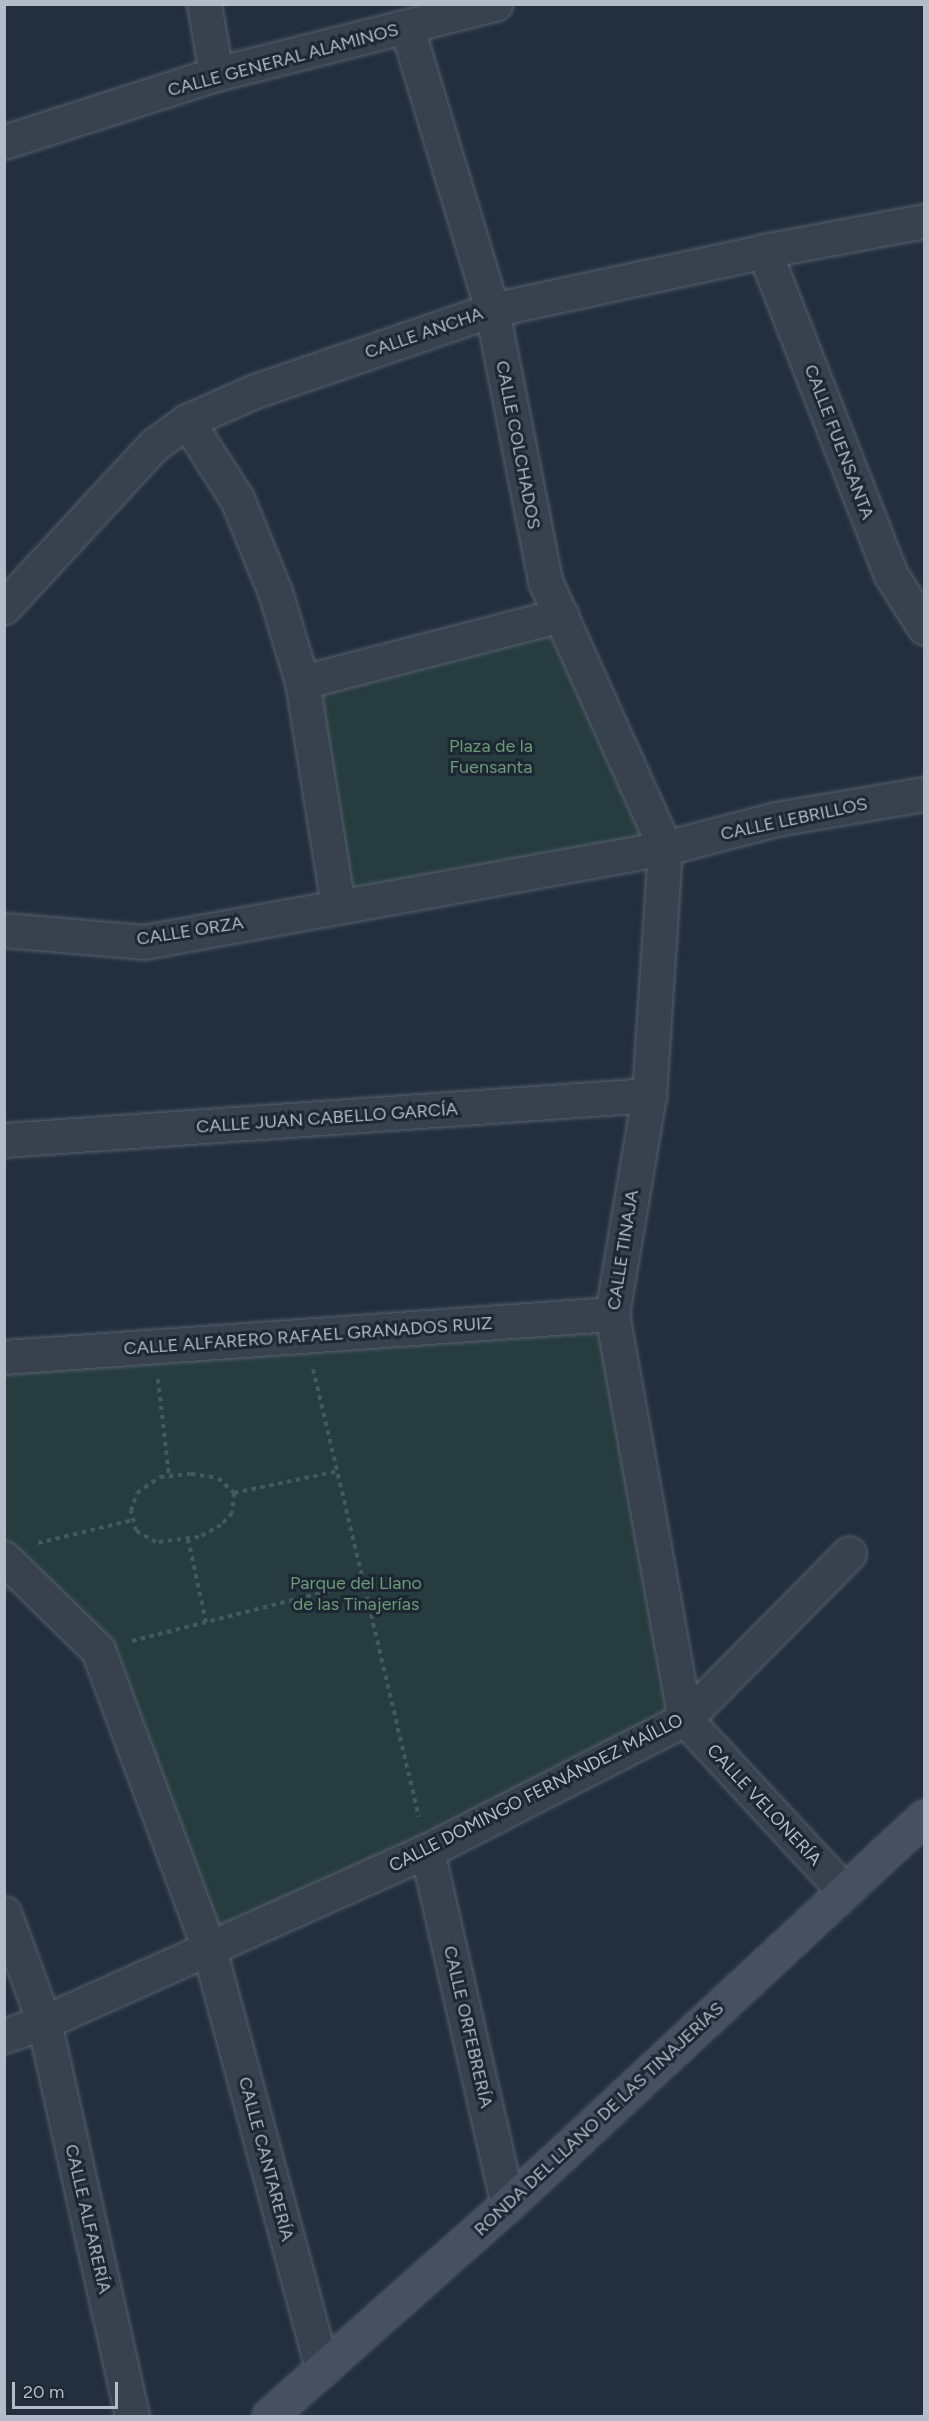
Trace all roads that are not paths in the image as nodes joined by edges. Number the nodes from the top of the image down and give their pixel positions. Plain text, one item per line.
1 (204, 4) edge
2 (495, 4) edge
3 (407, 28) junction
4 (216, 74) junction
5 (4, 142) edge
6 (924, 221) edge
7 (764, 251) junction
8 (492, 310) junction
9 (187, 421) junction
10 (4, 607) edge
11 (561, 615) junction
12 (924, 627) edge
13 (302, 682) junction
14 (924, 794) edge
15 (665, 848) junction
16 (338, 906) junction
17 (4, 930) edge
18 (649, 1095) junction
19 (4, 1140) edge
20 (612, 1314) junction
21 (4, 1357) edge
22 (849, 1553) dead end
23 (4, 1558) edge
24 (18, 1588) edge
25 (685, 1719) junction
26 (924, 1817) edge
27 (427, 1851) junction
28 (844, 1892) junction
29 (4, 1913) edge
30 (209, 1949) junction
31 (44, 2022) junction
32 (4, 2036) edge
33 (508, 2204) junction
34 (322, 2369) junction
35 (132, 2416) edge
36 (269, 2416) edge

1 - 4 street
2 - 3 street, CALLE GENERAL ALAMINOS
3 - 4 street, CALLE GENERAL ALAMINOS
3 - 8 street, CALLE COLCHADOS
4 - 5 street, CALLE GENERAL ALAMINOS
6 - 7 street, CALLE ANCHA
7 - 8 street, CALLE ANCHA
7 - 12 street, CALLE FUENSANTA
8 - 9 street, CALLE ANCHA
8 - 11 street, CALLE COLCHADOS
9 - 10 street, CALLE ANCHA
9 - 13 street
11 - 13 street
11 - 15 street, CALLE COLCHADOS
13 - 16 street
14 - 15 street, CALLE LEBRILLOS
15 - 16 street
15 - 18 street, CALLE TINAJA
16 - 17 street, CALLE ORZA
18 - 19 street, CALLE JUAN CABELLO GARCÍA
18 - 20 street, CALLE TINAJA
20 - 21 street, CALLE ALFARERO RAFAEL GRANADOS RUIZ
20 - 25 street, CALLE TINAJA
22 - 25 street, CALLE DOMINGO FERNÁNDEZ MAÍLLO
23 - 24 street
24 - 30 street, CALLE CANTARERÍA
25 - 27 street, CALLE DOMINGO FERNÁNDEZ MAÍLLO
25 - 28 street, CALLE VELONERÍA
26 - 28 street, RONDA DEL LLANO DE LAS TINAJERÍAS
27 - 30 street, CALLE DOMINGO FERNÁNDEZ MAÍLLO
27 - 33 street, CALLE ORFEBRERÍA
28 - 33 street, RONDA DEL LLANO DE LAS TINAJERÍAS
29 - 31 street, CALLE ALFARERÍA
30 - 31 street, CALLE DOMINGO FERNÁNDEZ MAÍLLO
30 - 34 street, CALLE CANTARERÍA
31 - 32 street, CALLE DOMINGO FERNÁNDEZ MAÍLLO
31 - 35 street, CALLE ALFARERÍA
33 - 34 street, RONDA DEL LLANO DE LAS TINAJERÍAS
34 - 36 street, RONDA DEL LLANO DE LAS TINAJERÍAS

